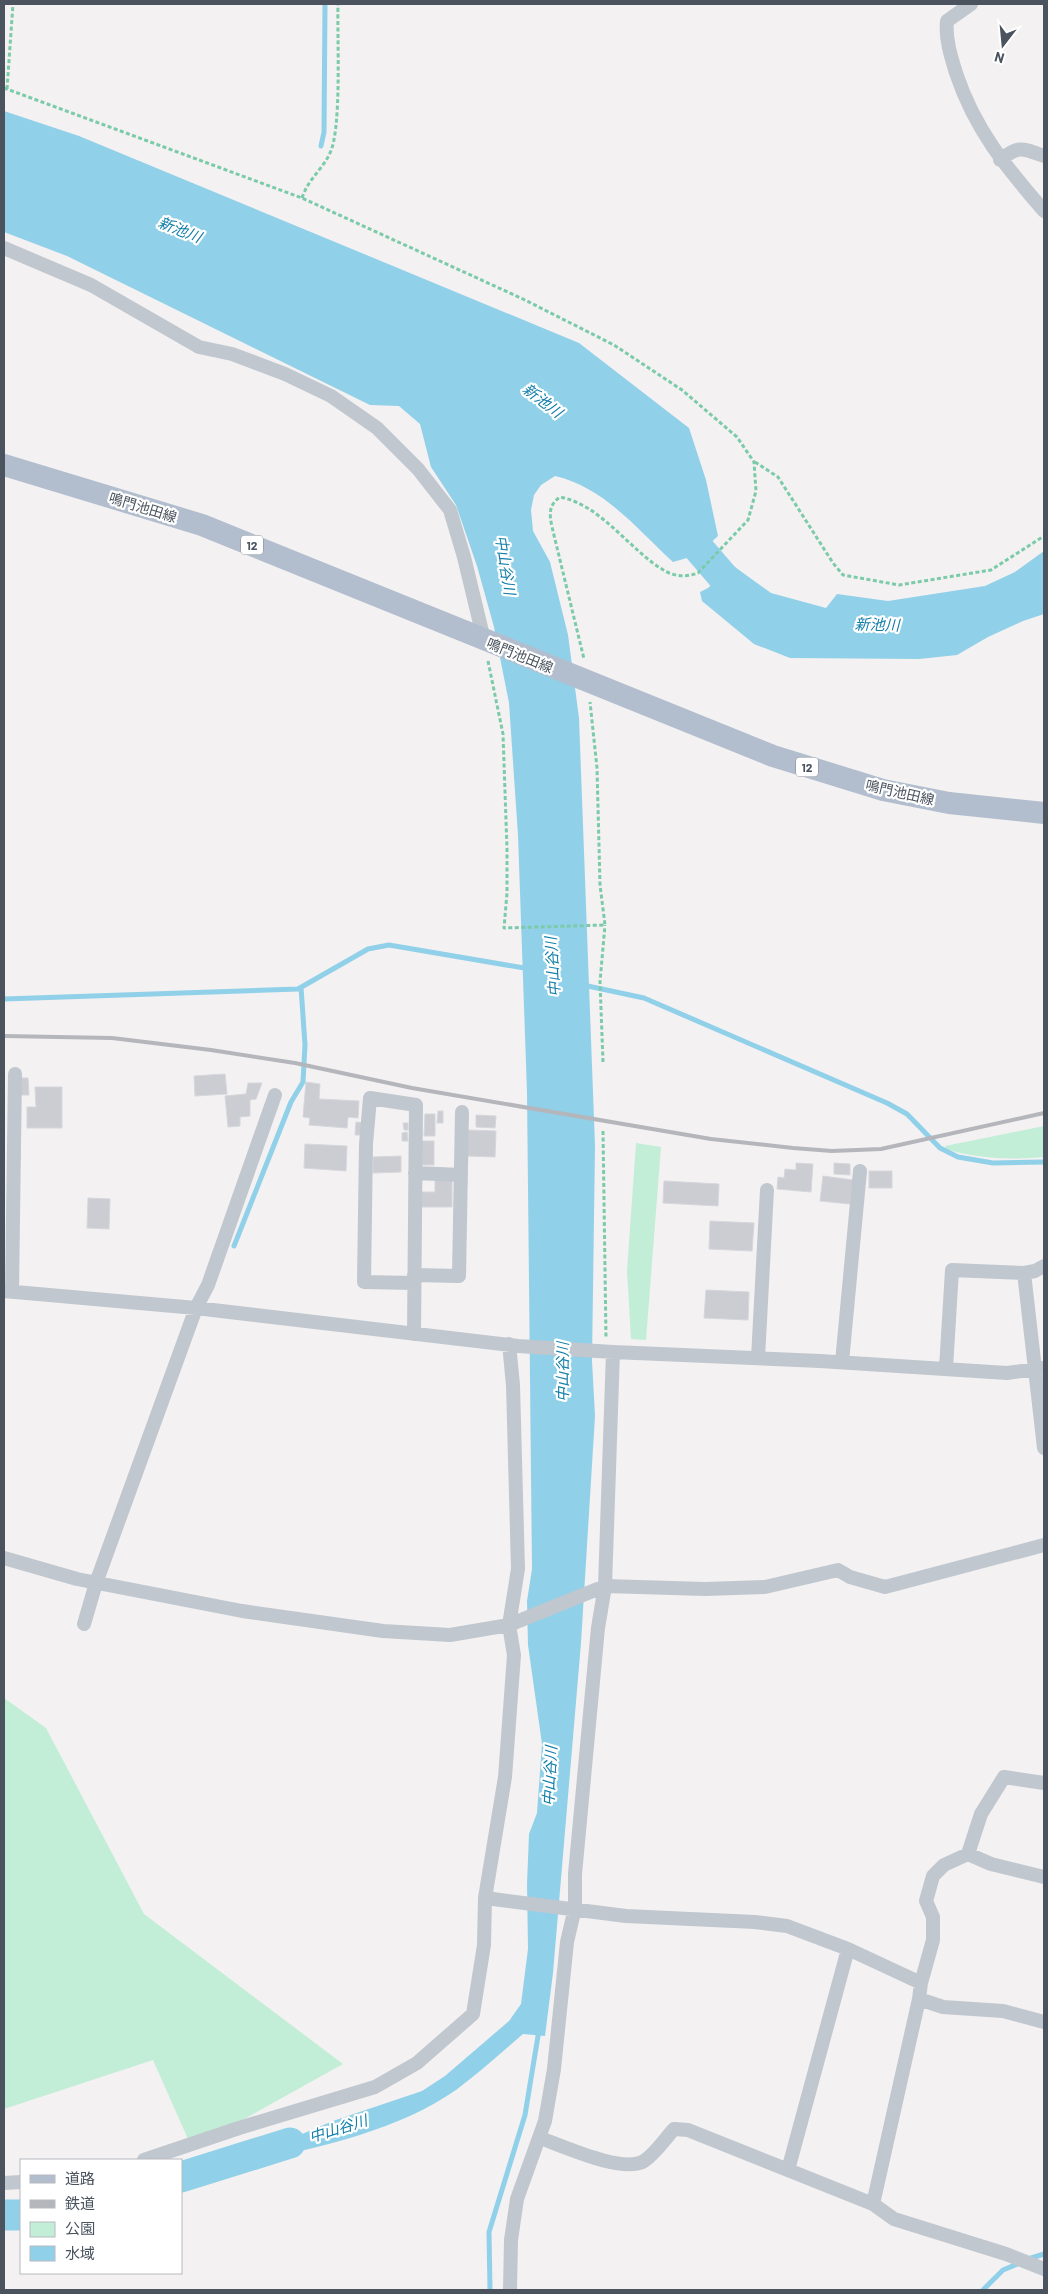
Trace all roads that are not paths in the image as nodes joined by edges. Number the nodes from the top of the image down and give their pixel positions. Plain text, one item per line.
1 (971, 4) edge
2 (1044, 156) edge
3 (1000, 160) junction
4 (1044, 211) edge
5 (4, 248) edge
6 (4, 466) edge
7 (489, 642) junction
8 (1044, 814) edge
9 (15, 1074) dead end
10 (275, 1094) dead end
11 (462, 1112) dead end
12 (860, 1171) dead end
13 (415, 1173) junction
14 (461, 1175) junction
15 (767, 1190) dead end
16 (1044, 1266) edge
17 (1024, 1273) junction
18 (414, 1279) junction
19 (8, 1292) edge
20 (196, 1308) junction
21 (414, 1334) junction
22 (513, 1345) junction
23 (607, 1352) junction
24 (758, 1358) junction
25 (842, 1362) junction
26 (946, 1368) junction
27 (1040, 1369) edge
28 (1044, 1448) edge
29 (1044, 1545) edge
30 (4, 1558) edge
31 (96, 1582) junction
32 (599, 1588) junction
33 (515, 1622) junction
34 (84, 1624) dead end
35 (1044, 1783) edge
36 (968, 1854) junction
37 (1044, 1877) edge
38 (488, 1898) junction
39 (569, 1908) junction
40 (848, 1949) junction
41 (921, 1983) junction
42 (919, 1999) junction
43 (1044, 2022) edge
44 (540, 2138) junction
45 (147, 2159) edge
46 (788, 2170) junction
47 (20, 2182) edge
48 (4, 2183) edge
49 (873, 2204) junction
50 (1044, 2269) edge
51 (510, 2290) edge

1 - 3 street
2 - 3 street
3 - 4 street
5 - 7 street
6 - 7 main road, 鳴門池田線 / 12
7 - 8 main road, 鳴門池田線 / 12
9 - 19 street
10 - 20 street
11 - 14 street
12 - 25 street
13 - 14 street
13 - 18 street
13 - 18 street
14 - 18 street
15 - 24 street
16 - 17 street
17 - 26 street
17 - 27 street
18 - 21 street
19 - 20 street
20 - 21 street
20 - 31 street
21 - 22 street
22 - 23 street
22 - 33 street
23 - 24 street
23 - 32 street
24 - 25 street
25 - 26 street
26 - 27 street
27 - 28 street
29 - 32 street
30 - 31 street
31 - 33 street
31 - 34 street
32 - 33 street
32 - 39 street
33 - 38 street
35 - 36 street
36 - 37 street
36 - 41 street
38 - 39 street
38 - 45 street
39 - 40 street
39 - 44 street
40 - 41 street
40 - 46 street
41 - 42 street
42 - 43 street
42 - 49 street
44 - 46 street
44 - 51 street
46 - 49 street
47 - 48 street
49 - 50 street

